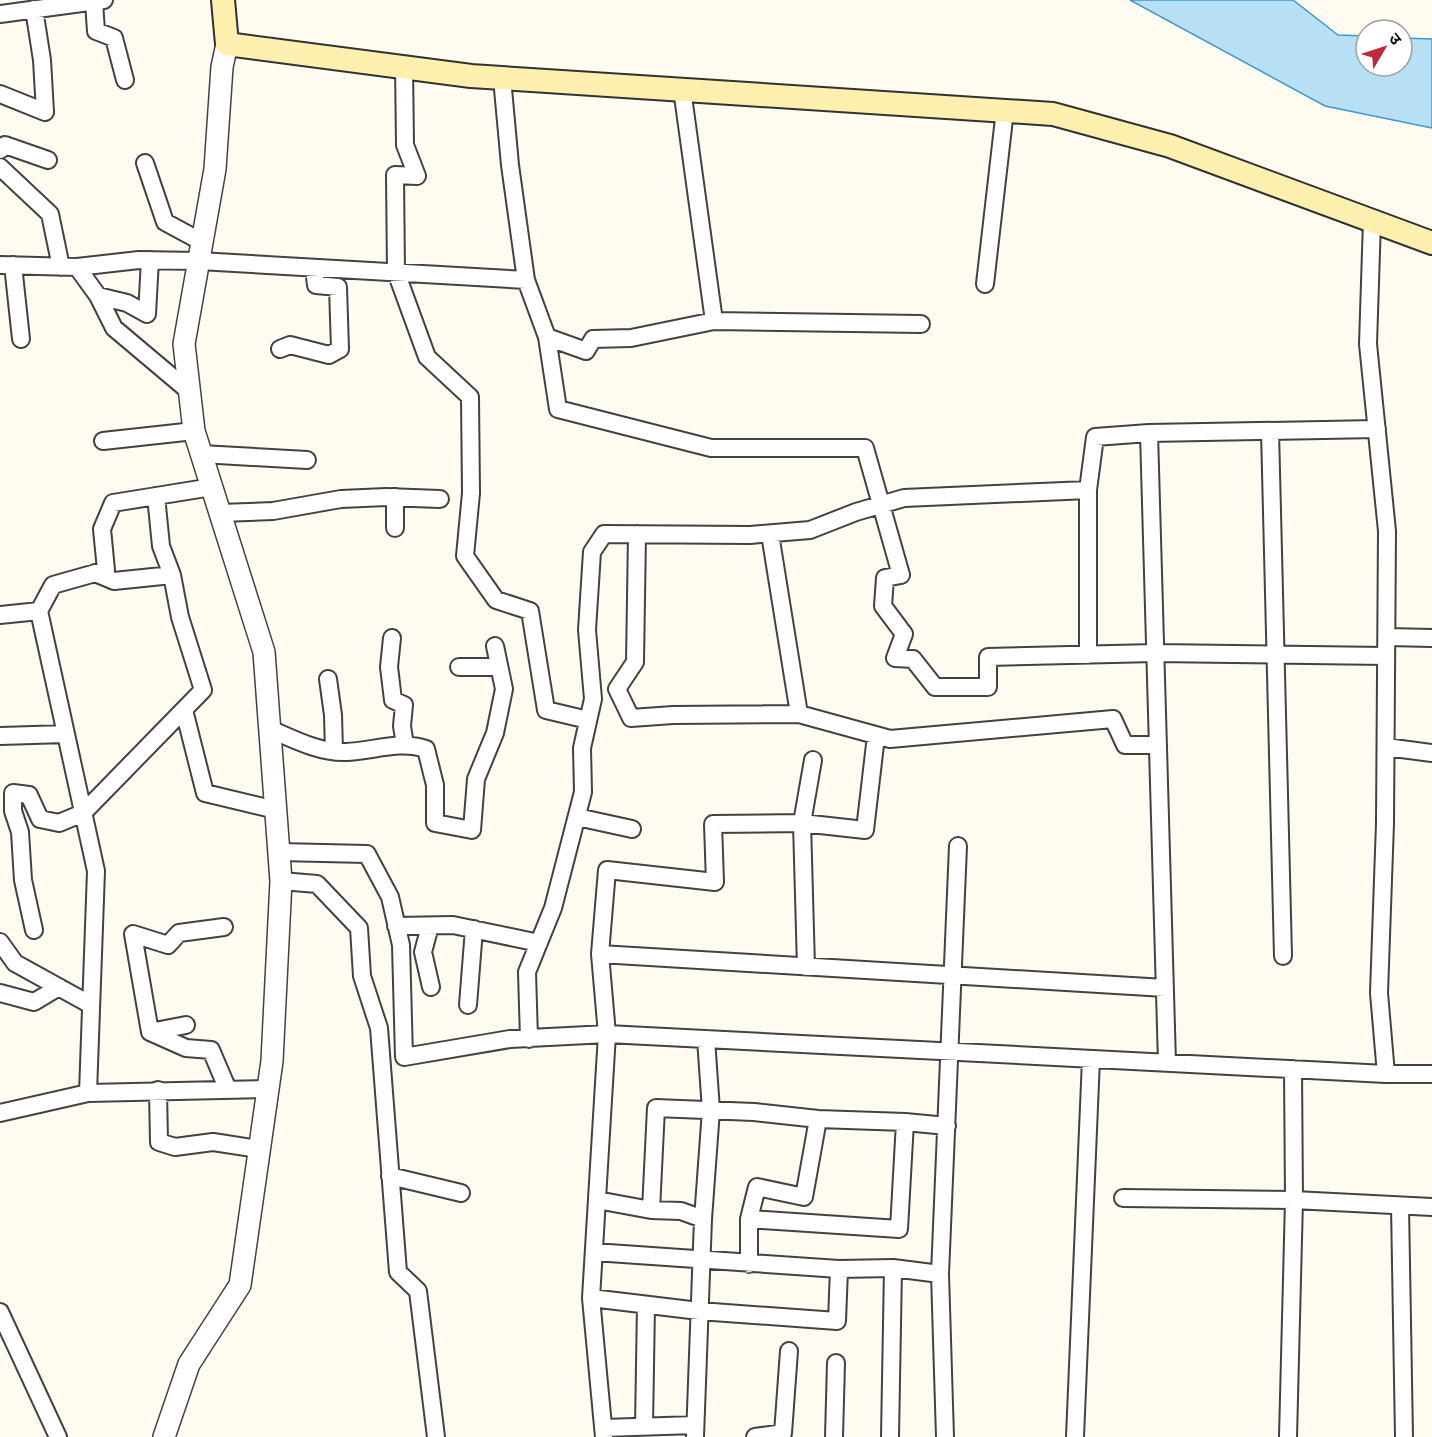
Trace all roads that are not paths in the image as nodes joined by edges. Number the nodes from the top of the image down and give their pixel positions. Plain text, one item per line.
1 (223, 0) edge
2 (99, 1) edge
3 (34, 9) junction
4 (0, 14) edge
5 (228, 45) junction
6 (404, 66) junction
7 (502, 78) junction
8 (125, 80) dead end
9 (682, 89) junction
10 (0, 94) edge
11 (1005, 110) junction
12 (0, 150) edge
13 (48, 160) dead end
14 (145, 163) dead end
15 (0, 167) edge
16 (1372, 221) junction
17 (1432, 243) edge
18 (201, 252) junction
19 (150, 260) junction
20 (7, 265) edge
21 (69, 267) junction
22 (314, 268) junction
23 (396, 272) junction
24 (526, 280) junction
25 (985, 284) dead end
26 (98, 296) junction
27 (714, 321) junction
28 (921, 324) dead end
29 (547, 337) junction
30 (21, 339) dead end
31 (280, 349) dead end
32 (190, 392) junction
33 (1377, 429) junction
34 (194, 431) junction
35 (1270, 431) junction
36 (1149, 433) junction
37 (103, 441) dead end
38 (201, 454) junction
39 (307, 460) dead end
40 (212, 487) junction
41 (1088, 490) junction
42 (156, 496) junction
43 (395, 497) junction
44 (440, 499) dead end
45 (881, 505) junction
46 (220, 513) junction
47 (395, 528) dead end
48 (637, 534) junction
49 (770, 534) junction
50 (95, 573) junction
51 (172, 575) junction
52 (39, 611) junction
53 (0, 615) edge
54 (1387, 637) junction
55 (392, 638) dead end
56 (1432, 638) edge
57 (495, 646) dead end
58 (1155, 653) junction
59 (1088, 655) junction
60 (1276, 655) junction
61 (1386, 656) junction
62 (459, 667) dead end
63 (499, 667) junction
64 (590, 670) junction
65 (328, 679) dead end
66 (617, 689) junction
67 (184, 710) junction
68 (799, 714) junction
69 (588, 720) junction
70 (270, 729) junction
71 (66, 734) junction
72 (0, 736) edge
73 (876, 736) junction
74 (1158, 745) junction
75 (405, 746) junction
76 (1386, 747) junction
77 (334, 751) junction
78 (1432, 753) edge
79 (813, 760) dead end
80 (276, 810) junction
81 (83, 813) junction
82 (577, 817) junction
83 (802, 823) junction
84 (632, 829) dead end
85 (958, 846) dead end
86 (279, 852) junction
87 (281, 881) junction
88 (396, 926) junction
89 (430, 926) junction
90 (224, 927) dead end
91 (474, 929) junction
92 (34, 930) dead end
93 (0, 942) edge
94 (539, 943) junction
95 (600, 954) junction
96 (1283, 956) dead end
97 (806, 967) junction
98 (953, 975) junction
99 (58, 987) junction
100 (431, 987) dead end
101 (1165, 988) junction
102 (0, 993) edge
103 (91, 1005) junction
104 (468, 1005) dead end
105 (186, 1025) dead end
106 (150, 1032) junction
107 (607, 1034) junction
108 (529, 1039) junction
109 (706, 1040) junction
110 (951, 1052) junction
111 (1091, 1059) junction
112 (1167, 1063) junction
113 (1293, 1069) junction
114 (1386, 1074) junction
115 (1432, 1074) edge
116 (268, 1089) junction
117 (158, 1090) junction
118 (228, 1090) junction
119 (88, 1093) junction
120 (711, 1110) junction
121 (0, 1113) edge
122 (818, 1119) junction
123 (905, 1122) junction
124 (947, 1125) junction
125 (259, 1149) junction
126 (390, 1176) junction
127 (461, 1193) dead end
128 (1123, 1197) dead end
129 (597, 1200) junction
130 (1294, 1200) junction
131 (1400, 1206) junction
132 (1432, 1207) edge
133 (651, 1210) junction
134 (703, 1219) junction
135 (749, 1219) junction
136 (594, 1252) junction
137 (701, 1260) junction
138 (749, 1263) junction
139 (893, 1268) junction
140 (839, 1269) junction
141 (940, 1274) junction
142 (591, 1298) junction
143 (646, 1305) junction
144 (699, 1311) junction
145 (0, 1312) edge
146 (789, 1351) dead end
147 (836, 1363) dead end
148 (644, 1426) junction
149 (695, 1431) edge
150 (604, 1433) edge
151 (58, 1437) edge
152 (164, 1437) edge
153 (436, 1437) edge
154 (755, 1437) edge
155 (834, 1437) edge
156 (890, 1437) edge
157 (945, 1437) edge
158 (1076, 1437) edge
159 (1288, 1437) edge
160 (1404, 1437) edge

1 - 5 main road
2 - 3 street
2 - 8 street
3 - 4 street
3 - 10 street
5 - 6 main road
5 - 18 street
6 - 7 main road
6 - 23 street
7 - 9 main road
7 - 24 street
9 - 11 main road
9 - 27 street
11 - 16 main road
11 - 25 street
12 - 13 street
14 - 18 street
15 - 21 street
16 - 17 main road
16 - 33 street
18 - 19 street
18 - 22 street
18 - 32 street
19 - 21 street
19 - 26 street
20 - 21 street
20 - 30 street
21 - 26 street
22 - 23 street
22 - 31 street
23 - 24 street
23 - 69 street
24 - 29 street
26 - 32 street
27 - 28 street
27 - 29 street
29 - 45 street
32 - 34 street
33 - 35 street
33 - 54 street
34 - 37 street
34 - 38 street
35 - 36 street
35 - 60 street
36 - 41 street
36 - 58 street
38 - 39 street
38 - 40 street
40 - 42 street
40 - 46 street
41 - 45 street
41 - 59 street
42 - 50 street
42 - 51 street
43 - 44 street
43 - 46 street
43 - 47 street
45 - 49 street
45 - 59 street
46 - 70 street
48 - 49 street
48 - 64 street
48 - 66 street
49 - 68 street
50 - 51 street
50 - 52 street
51 - 67 street
52 - 53 street
52 - 71 street
54 - 56 street
54 - 61 street
55 - 75 street
57 - 63 street
58 - 59 street
58 - 60 street
58 - 74 street
60 - 61 street
60 - 96 street
61 - 76 street
62 - 63 street
63 - 75 street
64 - 66 street
64 - 69 street
65 - 77 street
66 - 68 street
67 - 80 street
67 - 81 street
68 - 73 street
69 - 82 street
70 - 77 street
70 - 80 street
71 - 72 street
71 - 81 street
73 - 74 street
73 - 83 street
74 - 101 street
75 - 77 street
76 - 78 street
76 - 114 street
79 - 83 street
80 - 86 street
81 - 92 street
81 - 103 street
82 - 84 street
82 - 94 street
83 - 95 street
83 - 97 street
85 - 98 street
86 - 87 street
86 - 88 street
87 - 116 street
87 - 126 street
88 - 89 street
88 - 108 street
89 - 91 street
89 - 100 street
90 - 106 street
91 - 94 street
91 - 104 street
93 - 99 street
94 - 108 street
95 - 97 street
95 - 107 street
97 - 98 street
98 - 101 street
98 - 110 street
99 - 102 street
99 - 103 street
101 - 112 street
103 - 119 street
105 - 106 street
106 - 118 street
107 - 108 street
107 - 109 street
107 - 129 street
109 - 110 street
109 - 120 street
110 - 111 street
110 - 124 street
111 - 112 street
111 - 158 street
112 - 113 street
113 - 114 street
113 - 130 street
114 - 115 street
116 - 118 street
116 - 125 street
117 - 118 street
117 - 119 street
117 - 125 street
119 - 121 street
120 - 122 street
120 - 133 street
120 - 134 street
122 - 123 street
122 - 135 street
123 - 124 street
123 - 135 street
124 - 141 street
125 - 152 street
126 - 127 street
126 - 153 street
128 - 130 street
129 - 133 street
129 - 136 street
130 - 131 street
130 - 159 street
131 - 132 street
131 - 160 street
133 - 134 street
134 - 137 street
135 - 138 street
136 - 137 street
136 - 142 street
137 - 138 street
137 - 144 street
138 - 140 street
139 - 140 street
139 - 141 street
139 - 156 street
140 - 144 street
141 - 157 street
142 - 143 street
142 - 150 street
143 - 144 street
143 - 148 street
144 - 149 street
145 - 151 street
146 - 154 street
147 - 155 street
148 - 149 street
148 - 150 street

